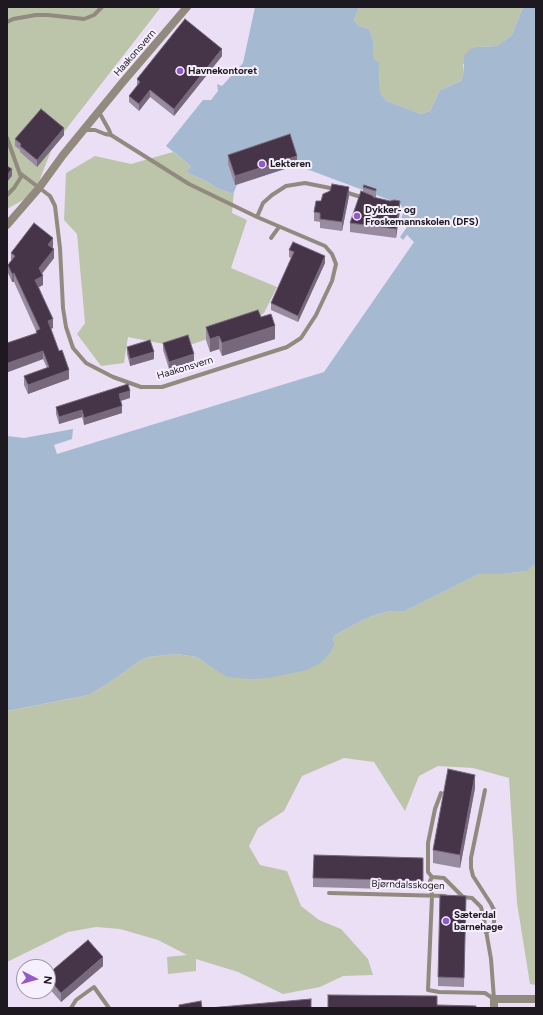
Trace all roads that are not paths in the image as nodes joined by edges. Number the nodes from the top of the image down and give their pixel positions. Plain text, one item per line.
1 (102, 7) edge
2 (187, 7) edge
3 (7, 22) edge
4 (99, 112) junction
5 (84, 130) junction
6 (111, 135) junction
7 (7, 138) edge
8 (21, 174) junction
9 (39, 188) junction
10 (7, 195) edge
11 (371, 200) edge
12 (257, 217) junction
13 (7, 225) edge
14 (279, 226) junction
15 (270, 238) dead end
16 (485, 790) dead end
17 (441, 793) dead end
18 (432, 877) junction
19 (329, 893) dead end
20 (432, 896) junction
21 (447, 896) edge
22 (455, 896) edge
23 (463, 896) junction
24 (486, 933) junction
25 (494, 999) junction
26 (536, 999) edge
27 (71, 1008) edge
28 (109, 1008) edge
29 (494, 1008) edge

1 - 3 lane
2 - 4 street, Haakonsvern
4 - 5 street, Haakonsvern
4 - 6 lane
5 - 6 lane, Haakonsvern
5 - 9 street, Haakonsvern
6 - 12 lane, Haakonsvern
7 - 8 lane
8 - 9 lane, Haakonsvern
8 - 10 lane
9 - 13 street, Haakonsvern
9 - 14 lane, Haakonsvern
11 - 12 lane
12 - 14 lane, Haakonsvern
14 - 15 lane
16 - 24 lane
17 - 18 lane
18 - 20 lane
18 - 23 lane
19 - 20 lane, Bjørndalsskogen
20 - 21 lane, Bjørndalsskogen
20 - 25 lane
22 - 23 lane, Bjørndalsskogen
23 - 24 lane
24 - 25 lane
25 - 26 street
25 - 29 street
27 - 28 lane

